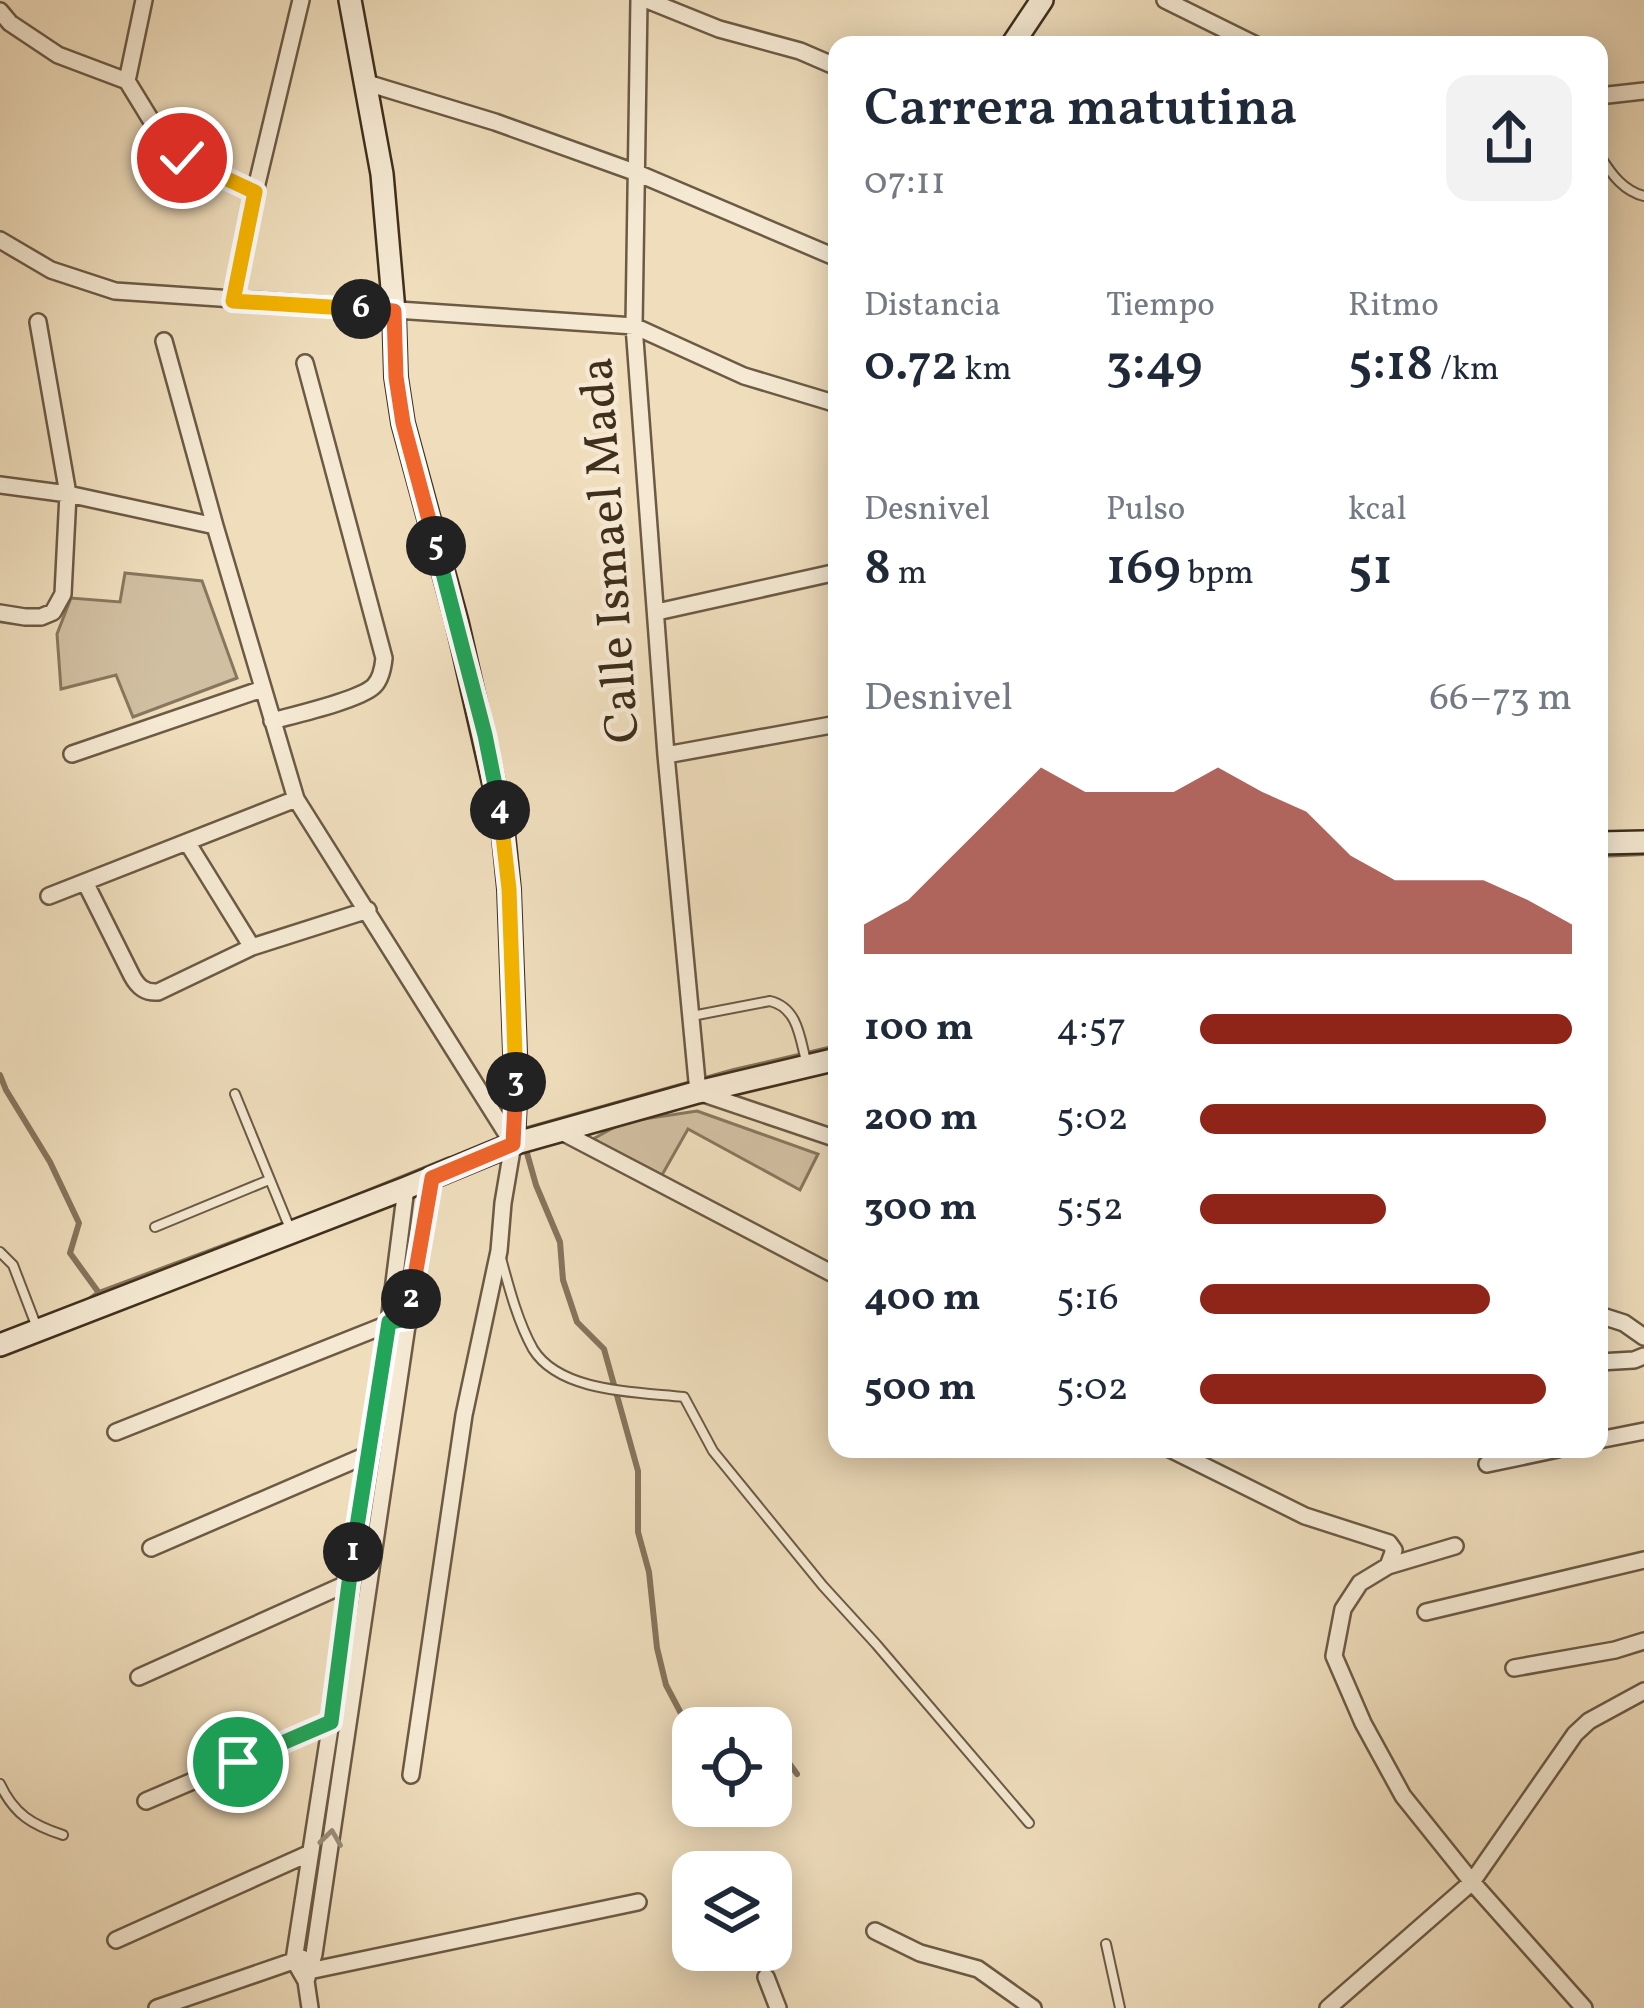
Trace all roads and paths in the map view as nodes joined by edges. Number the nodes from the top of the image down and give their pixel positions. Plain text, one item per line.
1 (144, 0) edge
2 (301, 0) edge
3 (350, 0) edge
4 (643, 0) edge
5 (1042, 0) edge
6 (1165, 0) edge
7 (0, 11) edge
8 (1018, 36) edge
9 (1238, 36) edge
10 (828, 64) edge
11 (127, 81) junction
12 (368, 83) junction
13 (1644, 91) edge
14 (1608, 95) edge
15 (1608, 169) edge
16 (637, 173) junction
17 (255, 192) junction
18 (1644, 196) edge
19 (0, 240) edge
20 (828, 254) edge
21 (233, 301) junction
22 (394, 311) junction
23 (38, 322) dead end
24 (634, 326) junction
25 (164, 341) dead end
26 (305, 363) dead end
27 (828, 401) edge
28 (0, 485) edge
29 (68, 494) junction
30 (215, 526) junction
31 (828, 574) edge
32 (657, 612) junction
33 (0, 613) edge
34 (262, 689) junction
35 (272, 721) junction
36 (828, 726) edge
37 (72, 754) dead end
38 (666, 754) junction
39 (296, 799) junction
40 (187, 842) junction
41 (1644, 842) edge
42 (1608, 843) edge
43 (85, 882) junction
44 (49, 896) dead end
45 (368, 910) junction
46 (253, 947) junction
47 (691, 1016) junction
48 (828, 1061) edge
49 (808, 1066) junction
50 (698, 1093) junction
51 (235, 1094) dead end
52 (560, 1131) junction
53 (828, 1135) edge
54 (513, 1144) junction
55 (432, 1178) junction
56 (269, 1180) junction
57 (406, 1188) junction
58 (155, 1227) dead end
59 (292, 1233) junction
60 (500, 1251) junction
61 (0, 1252) edge
62 (828, 1271) edge
63 (1608, 1318) edge
64 (408, 1319) junction
65 (389, 1322) junction
66 (38, 1331) junction
67 (1644, 1337) edge
68 (0, 1345) edge
69 (1644, 1356) edge
70 (1608, 1361) edge
71 (1644, 1431) edge
72 (116, 1432) dead end
73 (1608, 1438) edge
74 (369, 1454) junction
75 (1188, 1458) edge
76 (1515, 1458) edge
77 (1487, 1464) dead end
78 (1455, 1546) dead end
79 (152, 1548) dead end
80 (1644, 1560) edge
81 (1388, 1566) junction
82 (348, 1583) junction
83 (1426, 1612) dead end
84 (1644, 1641) edge
85 (1514, 1668) dead end
86 (139, 1677) dead end
87 (1643, 1696) edge
88 (331, 1722) junction
89 (411, 1775) dead end
90 (0, 1784) edge
91 (146, 1801) dead end
92 (1029, 1823) dead end
93 (63, 1835) dead end
94 (310, 1853) junction
95 (1472, 1882) junction
96 (638, 1902) dead end
97 (874, 1931) dead end
98 (116, 1940) dead end
99 (1106, 1944) dead end
100 (294, 1960) junction
101 (310, 1969) junction
102 (766, 1977) dead end
103 (159, 2008) edge
104 (310, 2008) edge
105 (778, 2008) edge
106 (1033, 2008) edge
107 (1120, 2008) edge
108 (1328, 2008) edge
109 (1584, 2008) edge

1 - 11 street
2 - 17 street
3 - 12 street
4 - 10 street
4 - 16 street, Calle Ismael Mada
5 - 8 street
6 - 9 street
7 - 11 street
11 - 17 street
12 - 16 street
12 - 22 street
13 - 14 street
15 - 18 lane
16 - 20 street
16 - 24 street, Calle Ismael Mada
17 - 21 street
19 - 21 street
21 - 22 street
22 - 24 street
22 - 54 street
23 - 29 street
24 - 27 street
24 - 32 street, Calle Ismael Mada
25 - 30 street
26 - 35 street
28 - 29 street
29 - 30 street
29 - 33 street
30 - 34 street
31 - 32 street
32 - 38 street, Calle Ismael Mada
34 - 35 street
34 - 37 street
35 - 39 street
36 - 38 street
38 - 47 street, Calle Ismael Mada
39 - 40 street
39 - 45 street
40 - 43 street
40 - 46 street
41 - 42 street
43 - 44 street
43 - 46 street
45 - 46 street
45 - 54 street
47 - 49 lane
47 - 50 street, Calle Ismael Mada
48 - 49 street
49 - 50 street
50 - 52 street
50 - 53 street
51 - 56 lane
52 - 54 street
52 - 62 street
54 - 55 street
54 - 60 street
55 - 57 street
55 - 64 street
56 - 58 lane
56 - 59 lane
57 - 59 street
57 - 65 street
59 - 66 street
60 - 89 street
60 - 92 lane
61 - 66 lane
63 - 67 street
64 - 65 street
101 -> 64 street
65 - 72 street
65 - 74 street
66 - 68 street
69 - 70 street
71 - 73 street
74 - 79 street
74 - 82 street
75 - 81 street
76 - 77 street
78 - 81 street
80 - 83 street
81 - 95 street
82 - 86 street
82 - 88 street
84 - 85 street
87 - 95 street
88 - 91 street
88 - 94 street
90 - 93 lane
94 - 98 street
94 - 100 street
95 - 108 street
95 - 109 street
96 - 101 street
97 - 106 street
99 - 107 lane
100 - 101 street
100 - 101 street
100 - 103 street
101 - 104 street
102 - 105 street

